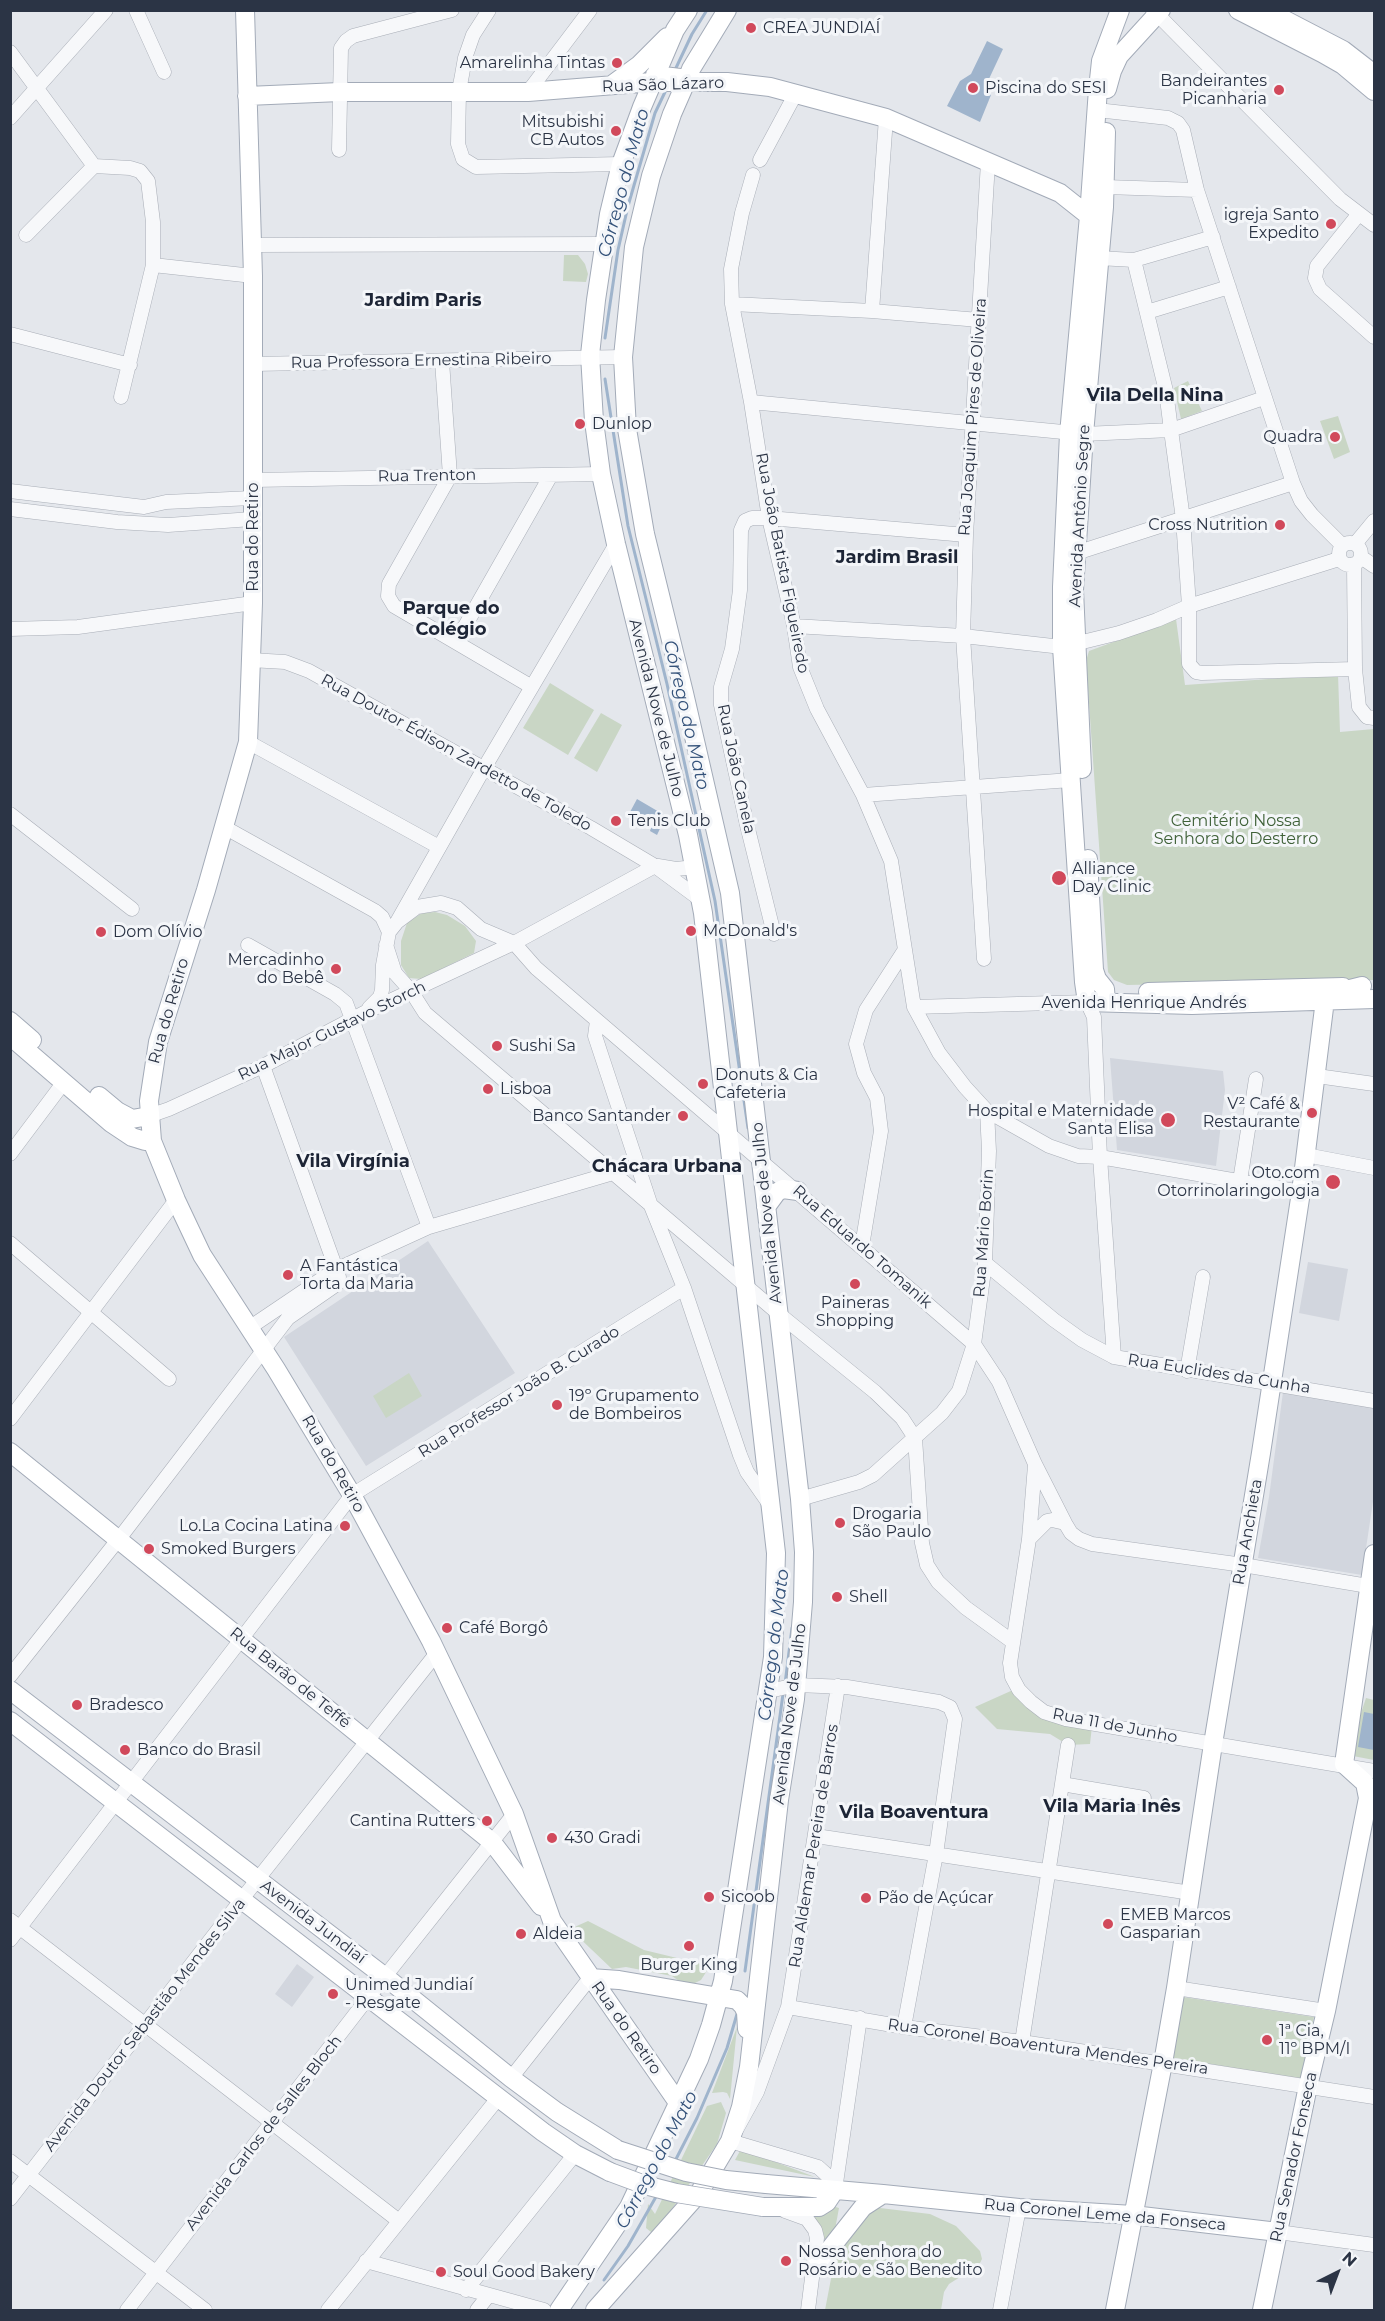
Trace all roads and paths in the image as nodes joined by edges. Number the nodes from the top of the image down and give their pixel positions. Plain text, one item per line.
1 (106, 10) edge
2 (136, 10) edge
3 (246, 10) edge
4 (452, 10) edge
5 (489, 10) edge
6 (590, 10) edge
7 (688, 10) edge
8 (727, 10) edge
9 (1120, 10) edge
10 (1238, 10) edge
11 (1266, 10) edge
12 (1153, 12) edge
13 (675, 30) junction
14 (10, 52) edge
15 (696, 63) junction
16 (164, 72) dead end
17 (1374, 74) edge
18 (668, 80) junction
19 (727, 82) junction
20 (610, 86) junction
21 (38, 88) junction
22 (340, 92) junction
23 (459, 92) junction
24 (528, 92) junction
25 (1374, 92) edge
26 (796, 93) junction
27 (247, 96) junction
28 (1106, 111) junction
29 (10, 118) edge
30 (886, 118) junction
31 (339, 150) dead end
32 (760, 160) dead end
33 (988, 162) junction
34 (621, 164) junction
35 (94, 166) junction
36 (753, 175) dead end
37 (1098, 186) junction
38 (1197, 190) junction
39 (1060, 193) junction
40 (1096, 212) junction
41 (1358, 215) junction
42 (1374, 225) edge
43 (26, 235) dead end
44 (1213, 237) junction
45 (604, 244) junction
46 (253, 245) junction
47 (1098, 258) junction
48 (1134, 260) junction
49 (153, 265) junction
50 (253, 276) junction
51 (1229, 287) junction
52 (732, 304) junction
53 (872, 311) junction
54 (1147, 312) junction
55 (980, 320) junction
56 (10, 334) edge
57 (1374, 338) edge
58 (594, 357) junction
59 (618, 357) junction
60 (442, 361) junction
61 (252, 364) junction
62 (130, 365) junction
63 (121, 397) dead end
64 (1264, 398) junction
65 (751, 402) junction
66 (973, 425) junction
67 (1171, 430) junction
68 (1076, 434) junction
69 (601, 474) junction
70 (450, 476) junction
71 (551, 476) junction
72 (1293, 483) junction
73 (253, 489) junction
74 (10, 491) edge
75 (144, 507) junction
76 (10, 508) edge
77 (769, 518) junction
78 (252, 519) junction
79 (1183, 519) junction
80 (1374, 522) edge
81 (142, 523) junction
82 (966, 535) junction
83 (616, 544) junction
84 (1076, 553) junction
85 (1350, 554) junction
86 (1374, 566) edge
87 (253, 603) junction
88 (1189, 606) junction
89 (1157, 620) junction
90 (794, 626) junction
91 (10, 629) edge
92 (1189, 635) junction
93 (963, 636) junction
94 (456, 642) junction
95 (1069, 646) junction
96 (250, 660) junction
97 (1355, 669) junction
98 (532, 687) junction
99 (1374, 718) edge
100 (248, 742) junction
101 (483, 770) junction
102 (1071, 780) junction
103 (974, 788) junction
104 (863, 795) junction
105 (10, 814) edge
106 (224, 827) junction
107 (439, 847) junction
108 (655, 866) junction
109 (695, 867) junction
110 (419, 882) junction
111 (701, 900) junction
112 (430, 903) junction
113 (132, 909) dead end
114 (481, 929) junction
115 (391, 933) junction
116 (774, 934) dead end
117 (514, 943) junction
118 (248, 945) dead end
119 (904, 951) junction
120 (984, 959) dead end
121 (478, 960) junction
122 (411, 991) junction
123 (1370, 991) edge
124 (1105, 995) junction
125 (1190, 998) junction
126 (1325, 1000) junction
127 (914, 1007) junction
128 (1091, 1010) junction
129 (366, 1012) junction
130 (352, 1019) junction
131 (10, 1021) edge
132 (597, 1022) junction
133 (10, 1036) edge
134 (263, 1066) junction
135 (1317, 1076) junction
136 (1256, 1078) dead end
137 (71, 1081) junction
138 (1374, 1084) edge
139 (987, 1111) junction
140 (149, 1116) junction
141 (730, 1136) junction
142 (152, 1141) junction
143 (10, 1154) edge
144 (1306, 1155) junction
145 (1100, 1157) junction
146 (757, 1158) junction
147 (1374, 1168) edge
148 (613, 1173) junction
149 (1240, 1181) junction
150 (798, 1191) junction
151 (1301, 1192) junction
152 (176, 1200) junction
153 (651, 1206) junction
154 (766, 1208) junction
155 (429, 1227) junction
156 (10, 1243) edge
157 (862, 1246) junction
158 (985, 1263) junction
159 (335, 1270) junction
160 (1203, 1277) dead end
161 (745, 1286) junction
162 (684, 1288) junction
163 (91, 1312) junction
164 (779, 1314) junction
165 (249, 1328) junction
166 (974, 1344) junction
167 (264, 1350) junction
168 (1114, 1357) junction
169 (1187, 1371) junction
170 (169, 1379) dead end
171 (1271, 1383) junction
172 (1374, 1401) edge
173 (10, 1419) edge
174 (915, 1438) junction
175 (10, 1452) edge
176 (765, 1454) junction
177 (740, 1455) junction
178 (1035, 1464) junction
179 (352, 1495) junction
180 (800, 1499) junction
181 (771, 1506) junction
182 (1065, 1523) junction
183 (118, 1539) junction
184 (1029, 1539) junction
185 (1374, 1554) edge
186 (1243, 1565) junction
187 (1372, 1587) edge
188 (243, 1639) junction
189 (1014, 1642) junction
190 (436, 1654) junction
191 (10, 1676) edge
192 (838, 1686) junction
193 (785, 1688) junction
194 (10, 1690) edge
195 (10, 1721) edge
196 (366, 1741) junction
197 (1213, 1744) junction
198 (1068, 1745) dead end
199 (1344, 1764) junction
200 (1374, 1771) edge
201 (131, 1782) junction
202 (1062, 1784) junction
203 (1144, 1798) dead end
204 (116, 1803) junction
205 (514, 1814) junction
206 (816, 1836) junction
207 (492, 1842) junction
208 (936, 1854) junction
209 (1049, 1871) junction
210 (257, 1881) junction
211 (1191, 1893) junction
212 (242, 1899) junction
213 (552, 1921) junction
214 (15, 1924) edge
215 (10, 1940) edge
216 (574, 1951) junction
217 (385, 1977) junction
218 (590, 1978) junction
219 (622, 1980) junction
220 (1176, 1988) junction
221 (369, 1996) junction
222 (719, 1997) junction
223 (606, 2000) junction
224 (788, 2007) junction
225 (1326, 2011) junction
226 (860, 2018) junction
227 (147, 2024) junction
228 (904, 2027) junction
229 (1022, 2042) junction
230 (1164, 2063) junction
231 (749, 2067) junction
232 (511, 2078) junction
233 (1308, 2086) junction
234 (499, 2097) junction
235 (1374, 2097) edge
236 (679, 2104) junction
237 (274, 2122) junction
238 (730, 2140) junction
239 (575, 2154) junction
240 (10, 2161) edge
241 (29, 2175) junction
242 (835, 2190) junction
243 (883, 2194) junction
244 (10, 2199) edge
245 (769, 2208) junction
246 (1018, 2208) junction
247 (1133, 2215) junction
248 (399, 2221) junction
249 (1278, 2232) junction
250 (1374, 2245) edge
251 (366, 2261) junction
252 (814, 2269) junction
253 (586, 2271) junction
254 (156, 2273) junction
255 (466, 2289) junction
256 (488, 2295) junction
257 (599, 2308) edge
258 (127, 2310) edge
259 (205, 2310) edge
260 (328, 2310) edge
261 (477, 2310) edge
262 (544, 2310) edge
263 (559, 2310) edge
264 (808, 2310) edge
265 (1000, 2310) edge
266 (1115, 2310) edge
267 (1262, 2310) edge

1 - 21 street
2 - 16 street
3 - 27 main road, Rua do Retiro
4 - 22 street
5 - 23 street
6 - 24 street
7 - 13 main road, Avenida Nove de Julho
8 - 15 main road, Avenida Nove de Julho
9 - 37 main road, Avenida Antônio Segre
10 - 25 main road
11 - 17 main road
12 - 28 main road, Avenida Antônio Segre
12 - 41 street
13 - 18 main road, Avenida Nove de Julho
13 - 20 main road
14 - 21 street
15 - 18 main road, Avenida Nove de Julho
15 - 19 main road
18 - 19 main road, Rua São Lázaro
18 - 20 main road, Rua São Lázaro
18 - 34 main road, Avenida Nove de Julho
18 - 59 main road, Avenida Nove de Julho
19 - 26 main road, Rua São Lázaro
20 - 24 main road, Rua São Lázaro
21 - 29 street
21 - 35 street
22 - 23 main road, Rua São Lázaro
22 - 27 main road, Rua São Lázaro
22 - 31 street
23 - 24 main road, Rua São Lázaro
23 - 34 street
26 - 30 main road, Rua São Lázaro
26 - 32 street
27 - 46 main road, Rua do Retiro
28 - 37 main road, Avenida Antônio Segre
28 - 38 street
30 - 33 main road, Rua São Lázaro
30 - 53 street
33 - 39 main road, Rua São Lázaro
33 - 55 street, Rua Joaquim Pires de Oliveira
34 - 45 main road, Avenida Nove de Julho
35 - 43 street
35 - 49 street
36 - 52 street, Rua João Batista Figueiredo
37 - 38 street
37 - 39 main road
37 - 40 main road, Avenida Antônio Segre
38 - 44 street
39 - 40 main road, Rua São Lázaro
40 - 47 main road, Avenida Antônio Segre
40 - 68 main road, Avenida Antônio Segre
41 - 42 street
41 - 57 street
44 - 48 street
44 - 51 street
45 - 46 street
45 - 58 main road, Avenida Nove de Julho
46 - 50 main road, Rua do Retiro
47 - 48 street
47 - 68 main road, Avenida Antônio Segre
48 - 54 street
49 - 50 street
49 - 62 street
50 - 61 main road, Rua do Retiro
51 - 54 street
51 - 64 street
52 - 53 street
52 - 65 street, Rua João Batista Figueiredo
53 - 55 street
54 - 67 street
55 - 66 street, Rua Joaquim Pires de Oliveira
56 - 62 street
58 - 59 street, Rua Professora Ernestina Ribeiro
58 - 60 street, Rua Professora Ernestina Ribeiro
58 - 69 main road, Avenida Nove de Julho
59 - 146 main road, Avenida Nove de Julho
60 - 61 street, Rua Professora Ernestina Ribeiro
60 - 70 street
61 - 73 main road, Rua do Retiro
62 - 63 street
64 - 67 street
64 - 72 street
65 - 66 street
65 - 77 street, Rua João Batista Figueiredo
66 - 68 street
66 - 82 street, Rua Joaquim Pires de Oliveira
67 - 68 street
67 - 79 street
68 - 84 main road, Avenida Antônio Segre
68 - 95 main road, Avenida Antônio Segre
69 - 71 street, Rua Trenton
69 - 83 main road, Avenida Nove de Julho
70 - 71 street, Rua Trenton
70 - 73 street, Rua Trenton
70 - 94 street
71 - 94 street
72 - 79 street
72 - 85 street
73 - 75 street, Rua Trenton
73 - 78 main road, Rua do Retiro
74 - 75 street, Rua Trenton
75 - 81 street
76 - 81 street
77 - 82 street
77 - 90 street, Rua João Batista Figueiredo
77 - 116 street, Rua João Canela
78 - 81 street
78 - 87 main road, Rua do Retiro
79 - 84 street
79 - 88 street
80 - 85 street
82 - 93 street, Rua Joaquim Pires de Oliveira
83 - 98 street
83 - 109 main road, Avenida Nove de Julho
84 - 95 main road, Avenida Antônio Segre
85 - 86 street
85 - 88 street
85 - 97 street
87 - 91 street
87 - 96 main road, Rua do Retiro
88 - 89 street
88 - 92 street
89 - 92 street
89 - 95 street
90 - 93 street
90 - 104 street, Rua João Batista Figueiredo
92 - 97 street
93 - 95 street
93 - 103 street, Rua Joaquim Pires de Oliveira
94 - 98 street
95 - 102 main road, Avenida Antônio Segre
95 - 124 main road, Avenida Antônio Segre
96 - 100 main road, Rua do Retiro
96 - 101 street, Rua Doutor Édison Zardetto de Toledo
97 - 99 street
98 - 101 street
100 - 106 main road, Rua do Retiro
100 - 107 street
101 - 107 street
101 - 108 street, Rua Doutor Édison Zardetto de Toledo
102 - 103 street
102 - 128 main road, Avenida Antônio Segre
103 - 104 street
103 - 120 street, Rua Joaquim Pires de Oliveira
104 - 119 street, Rua João Batista Figueiredo
105 - 113 street
106 - 115 street
106 - 140 main road, Rua do Retiro
107 - 110 street
108 - 109 street, Rua Doutor Édison Zardetto de Toledo
108 - 111 street, Rua Doutor Édison Zardetto de Toledo
108 - 117 street, Rua Major Gustavo Storch
109 - 111 main road, Avenida Nove de Julho
110 - 112 street
110 - 115 street
111 - 141 main road, Avenida Nove de Julho
112 - 114 street
112 - 115 street
114 - 117 street
114 - 121 street
115 - 122 street
115 - 129 street
117 - 121 street, Rua Major Gustavo Storch
117 - 132 street, Rua Eduardo Tomanik
118 - 130 street
119 - 127 street, Rua João Batista Figueiredo
119 - 157 street
121 - 122 street, Rua Major Gustavo Storch
122 - 129 street, Rua Major Gustavo Storch
122 - 148 street
123 - 125 main road, Avenida Henrique Andrés
123 - 126 main road, Avenida Henrique Andrés
124 - 125 main road, Avenida Henrique Andrés
124 - 128 main road, Avenida Henrique Andrés
125 - 126 main road, Avenida Henrique Andrés
126 - 135 main road, Rua Anchieta
127 - 128 street, Avenida Henrique Andrés
127 - 139 street
128 - 145 street
129 - 130 street, Rua Major Gustavo Storch
130 - 134 street, Rua Major Gustavo Storch
130 - 155 street
131 - 137 main road
132 - 141 street, Rua Eduardo Tomanik
132 - 153 street
133 - 137 main road
134 - 140 street, Rua Major Gustavo Storch
134 - 159 street
135 - 138 street
135 - 144 main road, Rua Anchieta
136 - 149 street
137 - 140 main road
137 - 142 main road
137 - 143 street
139 - 145 street
139 - 158 street, Rua Mário Borin
140 - 142 main road, Rua do Retiro
141 - 146 street, Rua Eduardo Tomanik
141 - 161 main road, Avenida Nove de Julho
142 - 152 main road, Rua do Retiro
144 - 147 street
144 - 151 main road, Rua Anchieta
145 - 149 street
145 - 168 street
146 - 150 street, Rua Eduardo Tomanik
146 - 154 main road, Avenida Nove de Julho
148 - 153 street
148 - 155 street
149 - 151 street
150 - 154 main road
150 - 157 street, Rua Eduardo Tomanik
151 - 171 main road, Rua Anchieta
152 - 163 street
152 - 165 main road, Rua do Retiro
153 - 161 street
153 - 162 street
154 - 164 main road, Avenida Nove de Julho
155 - 159 street
156 - 163 street
157 - 166 street, Rua Eduardo Tomanik
158 - 166 street, Rua Mário Borin
158 - 168 street, Rua Euclides da Cunha
159 - 165 street
159 - 167 street
160 - 169 street
161 - 164 street
161 - 176 main road, Avenida Nove de Julho
162 - 177 street
162 - 179 street, Rua Professor João B. Curado
163 - 170 street
163 - 173 street
164 - 174 street
164 - 180 main road, Avenida Nove de Julho
165 - 167 main road, Rua do Retiro
166 - 174 street, Rua Mário Borin
166 - 178 street, Rua Eduardo Tomanik
167 - 179 main road, Rua do Retiro
167 - 183 street
168 - 169 street, Rua Euclides da Cunha
169 - 171 street, Rua Euclides da Cunha
171 - 172 street, Rua Euclides da Cunha
171 - 186 main road, Rua Anchieta
174 - 180 street, Rua Mário Borin
174 - 189 street
175 - 183 main road, Rua Barão de Teffé
176 - 177 street
176 - 181 main road, Avenida Nove de Julho
177 - 181 street
178 - 182 street, Rua Eduardo Tomanik
178 - 184 street, Rua 11 de Junho
179 - 188 street
179 - 190 main road, Rua do Retiro
180 - 193 main road, Avenida Nove de Julho
181 - 193 main road, Avenida Nove de Julho
182 - 184 street
182 - 186 street
183 - 188 main road, Rua Barão de Teffé
183 - 191 street
184 - 189 street, Rua 11 de Junho
185 - 187 main road
186 - 187 street
186 - 197 main road, Rua Anchieta
187 - 199 main road
188 - 196 main road, Rua Barão de Teffé
188 - 201 street
189 - 197 street, Rua 11 de Junho
190 - 196 street, Avenida Doutor Sebastião Mendes Silva
190 - 205 main road, Rua do Retiro
192 - 193 street
192 - 206 street, Rua Aldemar Pereira de Barros
192 - 208 street
193 - 222 main road, Avenida Nove de Julho
193 - 231 main road, Avenida Nove de Julho
194 - 201 main road, Avenida Jundiaí
195 - 204 main road, Avenida Jundiaí
196 - 207 main road, Rua Barão de Teffé
196 - 210 street, Avenida Doutor Sebastião Mendes Silva
197 - 199 street, Rua 11 de Junho
197 - 211 main road, Rua Anchieta
198 - 202 street
199 - 200 street, Rua 11 de Junho
199 - 225 main road, Rua Senador Fonseca
201 - 204 street
201 - 210 main road, Avenida Jundiaí
202 - 203 street
202 - 209 street
204 - 212 main road, Avenida Jundiaí
204 - 214 street
205 - 207 street, Avenida Carlos de Salles Bloch
205 - 213 main road, Rua do Retiro
206 - 208 street
206 - 224 street, Rua Aldemar Pereira de Barros
207 - 213 main road, Rua Barão de Teffé
207 - 217 street, Avenida Carlos de Salles Bloch
208 - 209 street
208 - 228 street
209 - 211 street
209 - 229 street
210 - 212 street, Avenida Doutor Sebastião Mendes Silva
210 - 217 main road, Avenida Jundiaí
211 - 220 main road, Rua Anchieta
212 - 221 main road, Avenida Jundiaí
212 - 227 street, Avenida Doutor Sebastião Mendes Silva
213 - 216 main road, Rua do Retiro
214 - 215 street
214 - 227 street
216 - 218 main road, Rua do Retiro
216 - 219 main road, Rua do Retiro
217 - 221 street, Avenida Carlos de Salles Bloch
217 - 232 main road, Avenida Jundiaí
218 - 219 main road
218 - 223 main road, Rua do Retiro
218 - 232 street
219 - 222 main road
219 - 223 main road
220 - 225 street
220 - 230 main road, Rua Anchieta
221 - 234 main road, Avenida Jundiaí
221 - 237 street, Avenida Carlos de Salles Bloch
222 - 231 main road
222 - 236 main road, Avenida Nove de Julho
223 - 236 main road, Rua do Retiro
224 - 226 street, Rua Coronel Boaventura Mendes Pereira
224 - 238 street, Rua Aldemar Pereira de Barros
225 - 233 main road, Rua Senador Fonseca
226 - 228 street, Rua Coronel Boaventura Mendes Pereira
226 - 242 street
227 - 237 street
227 - 241 street, Avenida Doutor Sebastião Mendes Silva
228 - 229 street, Rua Coronel Boaventura Mendes Pereira
229 - 230 street, Rua Coronel Boaventura Mendes Pereira
230 - 233 street, Rua Coronel Boaventura Mendes Pereira
230 - 247 main road, Rua Anchieta
231 - 238 main road, Avenida Nove de Julho
232 - 242 main road, Avenida Jundiaí, bridge
233 - 235 street, Rua Coronel Boaventura Mendes Pereira
233 - 249 main road, Rua Senador Fonseca
234 - 239 main road, Avenida Jundiaí
234 - 248 street
236 - 253 main road, Avenida Nove de Julho
237 - 248 street
237 - 254 street, Avenida Carlos de Salles Bloch
238 - 242 street
238 - 257 main road, Avenida Nove de Julho
239 - 245 main road, Avenida Jundiaí, bridge
239 - 255 street
240 - 241 street
241 - 244 street, Avenida Doutor Sebastião Mendes Silva
241 - 254 street
242 - 243 main road, Rua Coronel Leme da Fonseca
242 - 245 main road, Avenida Jundiaí
243 - 246 main road, Rua Coronel Leme da Fonseca
243 - 252 main road
245 - 252 street
246 - 247 main road, Rua Coronel Leme da Fonseca
246 - 265 street
247 - 249 main road, Rua Coronel Leme da Fonseca
247 - 266 main road, Rua Anchieta
248 - 251 street
249 - 250 street, Rua Coronel Leme da Fonseca
249 - 267 main road, Rua Senador Fonseca
251 - 255 street
251 - 260 street
252 - 264 street
253 - 257 main road
253 - 263 main road, Avenida Nove de Julho
254 - 258 street, Avenida Carlos de Salles Bloch
254 - 259 street
255 - 256 street
256 - 261 street
256 - 262 street

